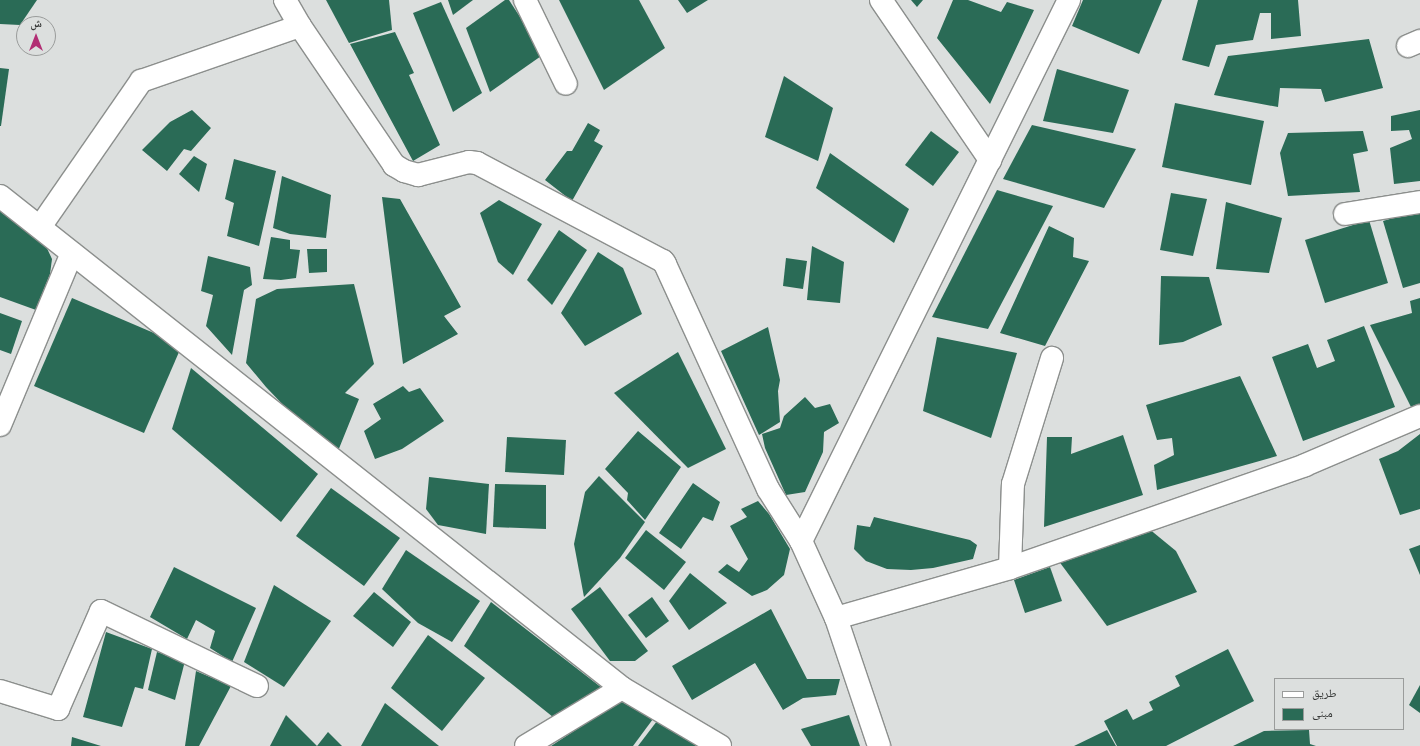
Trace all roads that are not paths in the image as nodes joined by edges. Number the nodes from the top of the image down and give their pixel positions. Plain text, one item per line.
1 (285, 0) edge
2 (525, 0) edge
3 (881, 0) edge
4 (1069, 0) edge
5 (300, 26) junction
6 (566, 84) dead end
7 (990, 160) junction
8 (0, 196) edge
9 (1420, 202) edge
10 (1345, 214) dead end
11 (40, 227) junction
12 (72, 252) junction
13 (1052, 358) dead end
14 (1420, 416) edge
15 (0, 424) edge
16 (801, 541) junction
17 (1010, 568) junction
18 (836, 618) junction
19 (257, 686) dead end
20 (622, 688) junction
21 (0, 691) edge
22 (526, 746) edge
23 (720, 746) edge
24 (879, 746) edge

1 - 5 street
2 - 6 street
3 - 7 street
4 - 7 street
5 - 11 street
5 - 16 street
7 - 16 street
8 - 11 street
9 - 10 street
11 - 12 street
12 - 15 street
12 - 20 street
13 - 17 street
14 - 17 street
16 - 18 street
17 - 18 street
18 - 24 street
19 - 21 street
20 - 22 street
20 - 23 street

